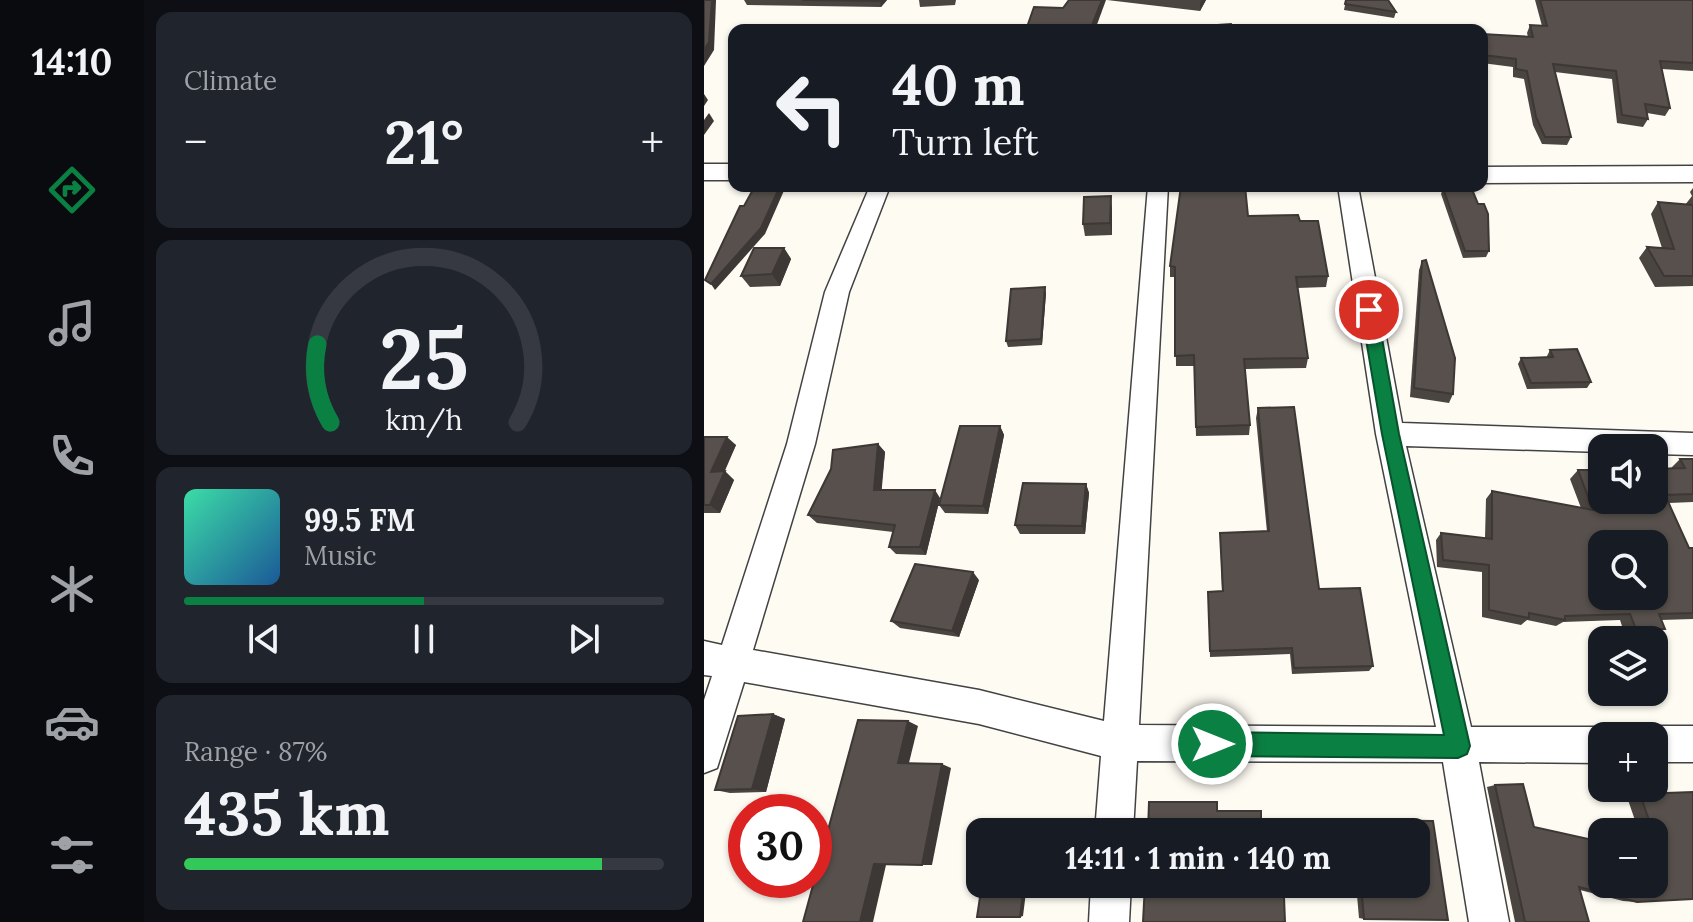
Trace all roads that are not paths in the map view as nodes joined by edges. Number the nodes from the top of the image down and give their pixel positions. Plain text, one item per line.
1 (704, 172) edge
2 (728, 172) edge
3 (1693, 174) edge
4 (1488, 175) edge
5 (878, 192) edge
6 (1158, 192) edge
7 (1349, 192) edge
8 (1390, 434) junction
9 (1693, 444) edge
10 (719, 661) edge
11 (1120, 743) junction
12 (1668, 744) edge
13 (1693, 744) edge
14 (1588, 745) edge
15 (1458, 746) junction
16 (704, 755) edge
17 (1115, 818) edge
18 (1110, 898) edge
19 (1109, 922) edge
20 (1489, 922) edge

1 - 2 street
3 - 4 street
5 - 10 street
6 - 11 street
7 - 8 street
8 - 9 street
8 - 15 street
10 - 11 street
10 - 16 street
11 - 15 street
11 - 17 street
12 - 13 street
14 - 15 street
15 - 20 street
18 - 19 street

